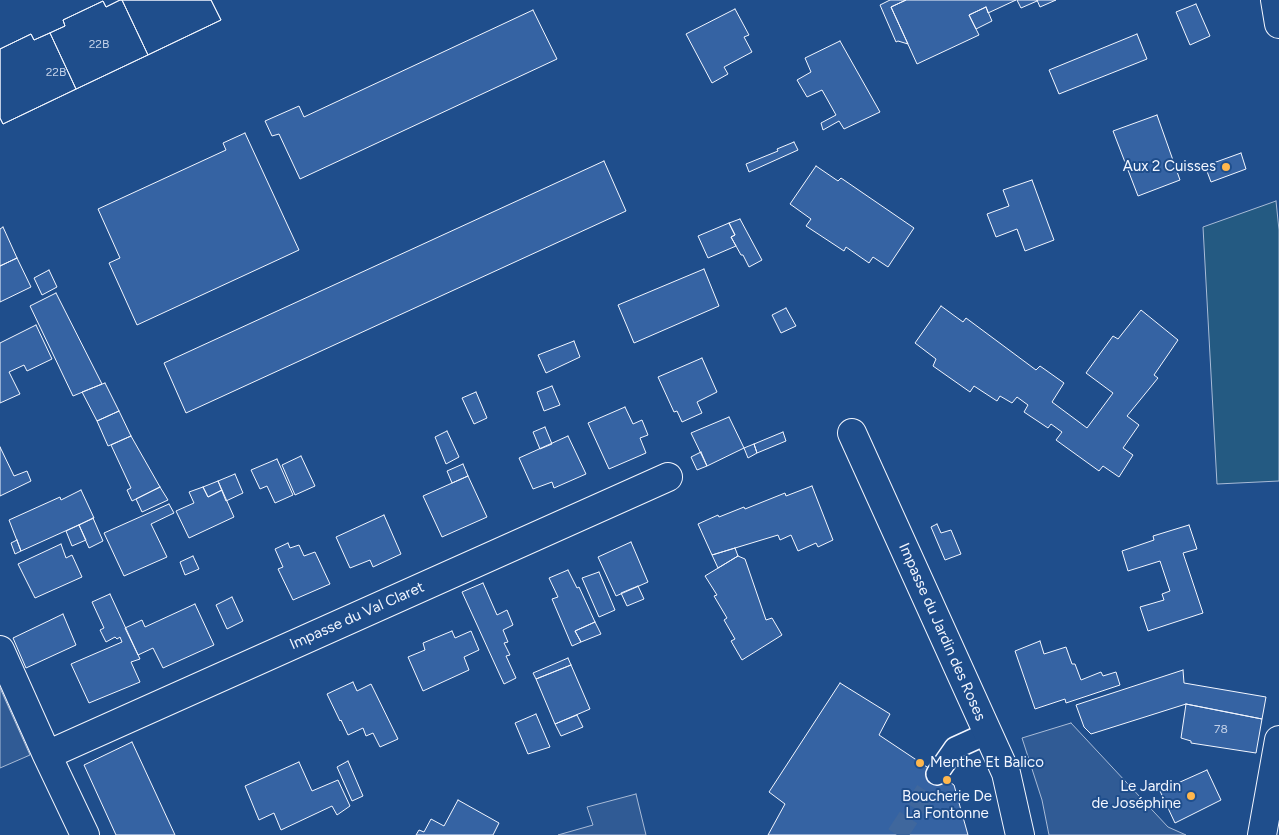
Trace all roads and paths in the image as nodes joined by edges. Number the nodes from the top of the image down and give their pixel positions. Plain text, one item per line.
1 (1275, 0) edge
2 (1279, 24) edge
3 (852, 433) dead end
4 (668, 477) dead end
5 (0, 650) edge
6 (988, 734) junction
7 (1279, 740) edge
8 (47, 755) junction
9 (937, 774) tunnel mouth
10 (85, 835) edge
11 (1020, 835) edge
12 (1262, 835) edge

1 - 2 street
3 - 6 street, Impasse du Jardin des Roses
4 - 8 street, Impasse du Val Claret
5 - 8 street
6 - 9 street
6 - 11 street, Impasse du Jardin des Roses
7 - 12 street
8 - 10 street

